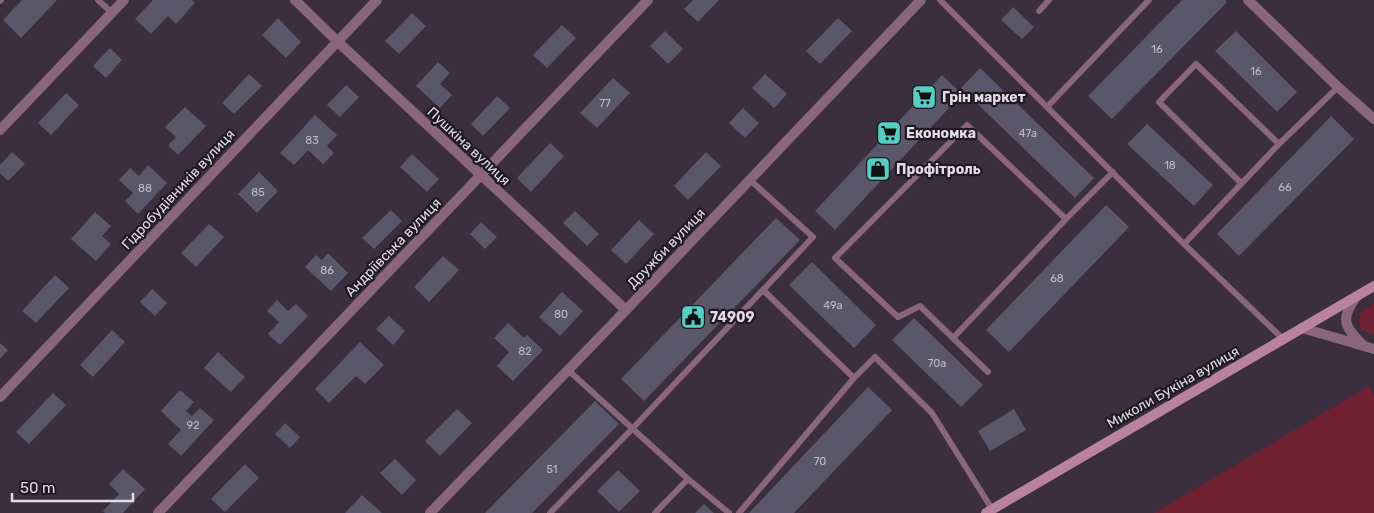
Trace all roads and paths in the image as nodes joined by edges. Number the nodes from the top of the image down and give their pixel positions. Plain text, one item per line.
1 (98, 0) edge
2 (124, 0) edge
3 (295, 0) edge
4 (377, 0) edge
5 (648, 0) edge
6 (921, 0) edge
7 (940, 0) edge
8 (1049, 0) edge
9 (1149, 0) edge
10 (1248, 0) edge
11 (1039, 11) dead end
12 (112, 13) junction
13 (337, 42) junction
14 (1338, 87) junction
15 (1047, 107) junction
16 (1374, 119) edge
17 (0, 130) edge
18 (1279, 144) junction
19 (1113, 172) junction
20 (480, 175) junction
21 (750, 180) junction
22 (1241, 183) junction
23 (1066, 219) junction
24 (1184, 244) junction
25 (1374, 286) edge
26 (763, 290) junction
27 (1357, 296) junction
28 (626, 310) junction
29 (1302, 328) junction
30 (953, 338) junction
31 (1283, 339) junction
32 (1369, 348) edge
33 (568, 370) junction
34 (988, 372) dead end
35 (854, 378) junction
36 (0, 397) edge
37 (632, 429) junction
38 (688, 479) junction
39 (989, 511) edge
40 (158, 513) edge
41 (430, 513) edge
42 (550, 513) edge
43 (655, 513) edge
44 (729, 513) edge
45 (739, 513) edge

1 - 12 lane
2 - 12 street
3 - 13 street, Пушкіна вулиця
4 - 13 street, Гідробудівників вулиця
5 - 20 street, Андріївська вулиця
6 - 21 street, Дружби вулиця
7 - 15 lane
8 - 11 lane
9 - 15 lane
10 - 14 street
12 - 17 street
13 - 20 street, Пушкіна вулиця
13 - 36 street, Гідробудівників вулиця
14 - 16 street
14 - 18 lane
15 - 19 lane
18 - 22 lane
18 - 22 lane
19 - 23 lane
19 - 24 lane
20 - 28 street, Пушкіна вулиця
20 - 40 street, Андріївська вулиця
21 - 26 lane
21 - 28 street, Дружби вулиця
22 - 24 lane
23 - 30 lane
23 - 30 lane
24 - 31 lane
25 - 27 street, Миколи Букіна вулиця
26 - 35 lane
26 - 37 lane
27 - 29 street, Миколи Букіна вулиця
27 - 32 street
28 - 33 street, Дружби вулиця
29 - 31 street, Миколи Букіна вулиця
29 - 32 street
30 - 34 lane
31 - 39 street, Миколи Букіна вулиця
33 - 37 lane
33 - 41 street, Дружби вулиця
35 - 39 lane
35 - 45 lane
37 - 38 lane
37 - 42 lane
38 - 43 lane
38 - 44 lane

